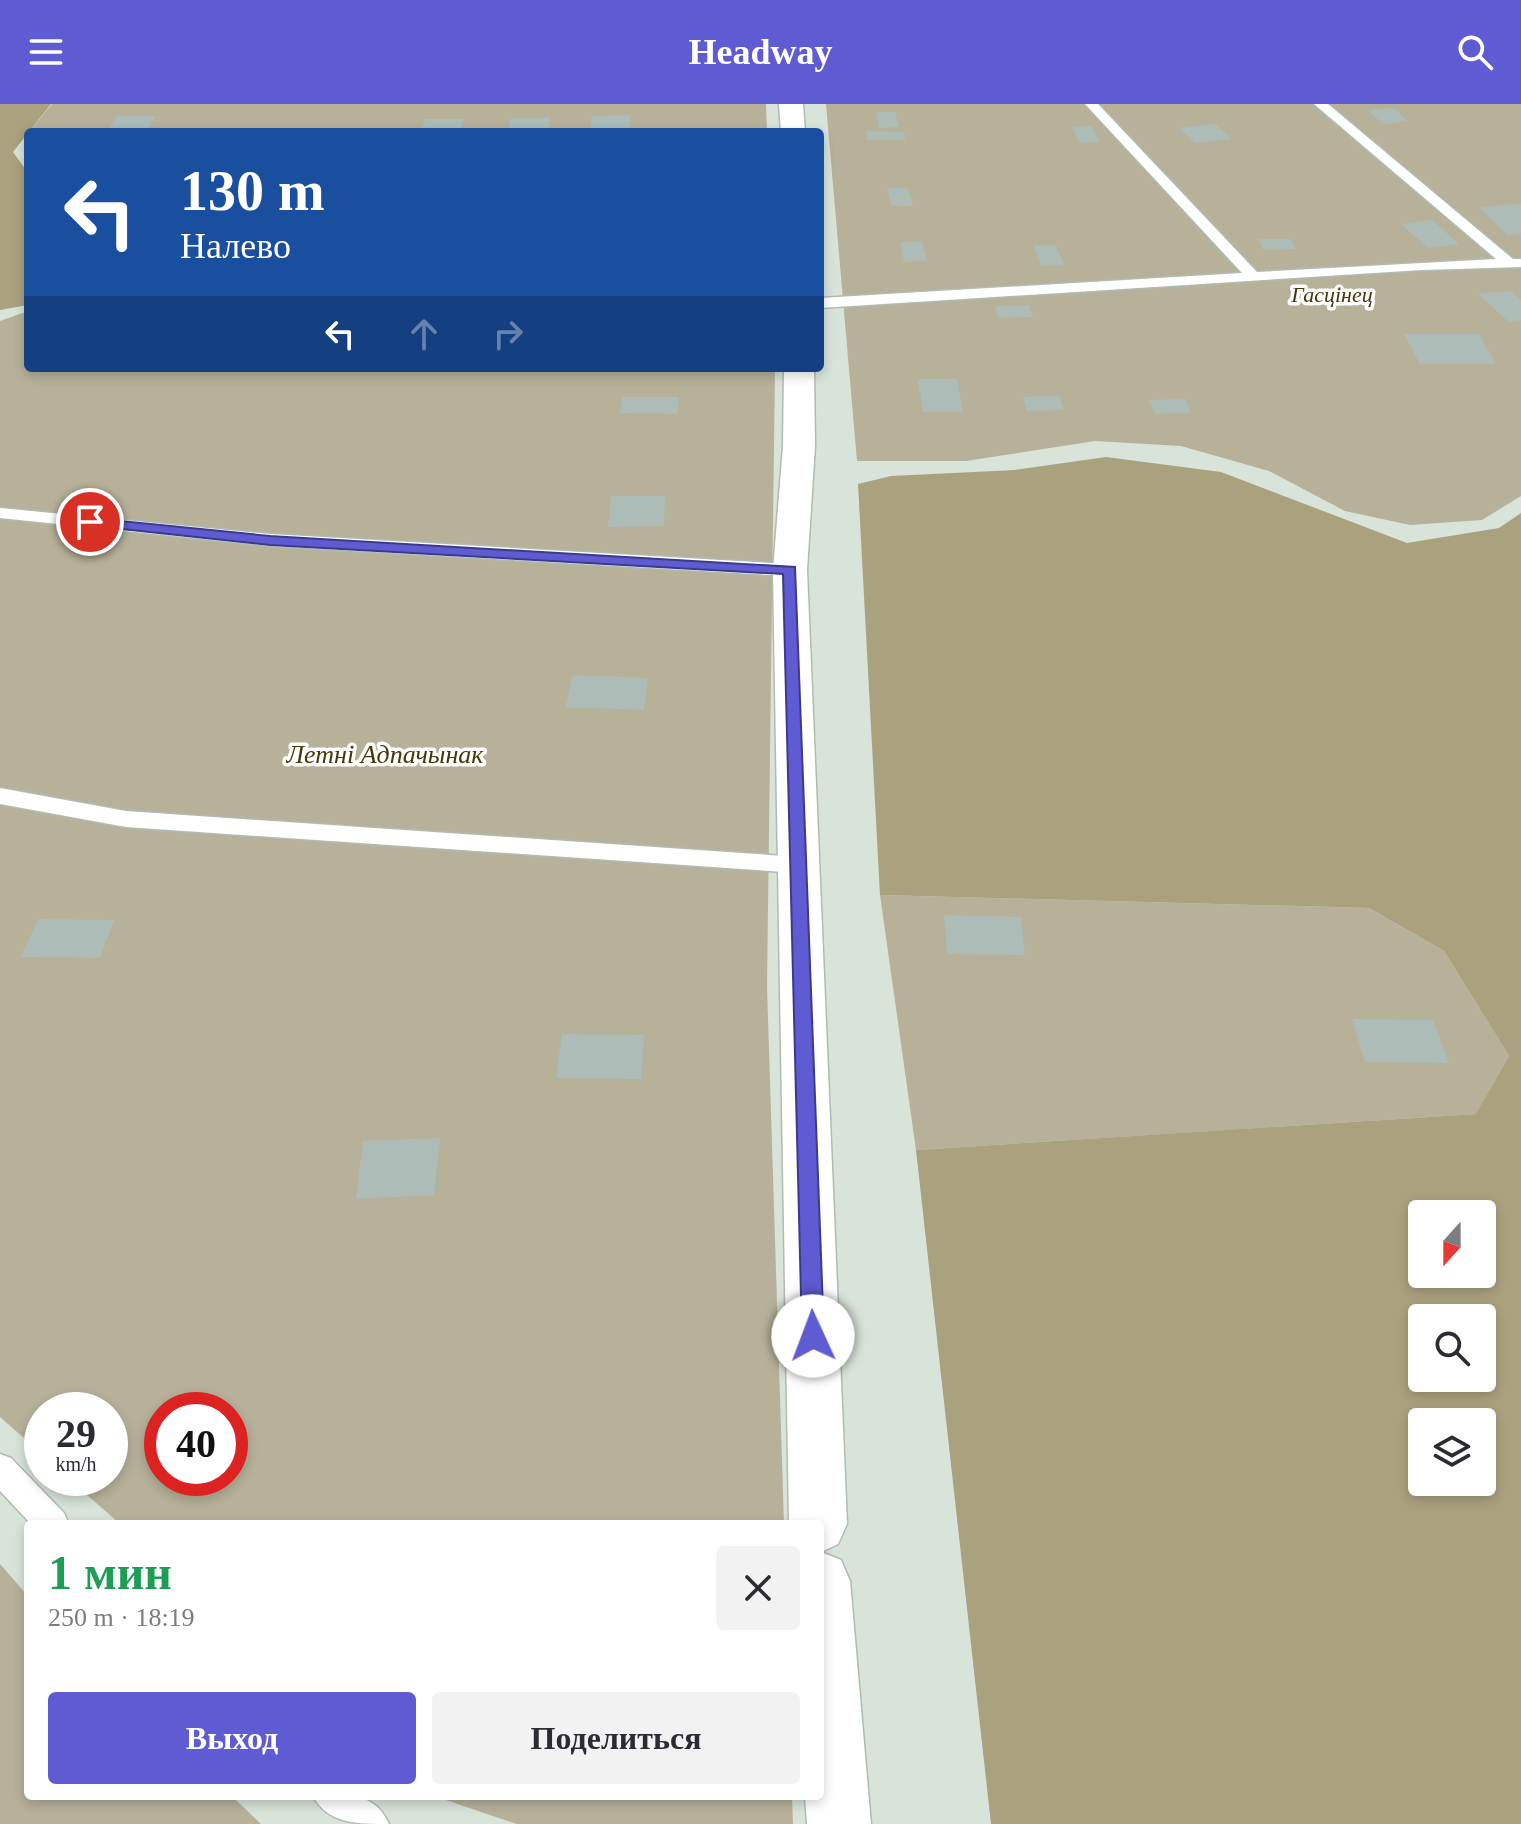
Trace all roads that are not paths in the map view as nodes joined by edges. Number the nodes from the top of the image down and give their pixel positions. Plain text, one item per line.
1 (791, 104) edge
2 (1091, 104) edge
3 (1320, 104) edge
4 (793, 128) edge
5 (1515, 263) edge
6 (1253, 276) junction
7 (824, 303) edge
8 (799, 372) edge
9 (0, 513) edge
10 (790, 570) junction
11 (0, 796) edge
12 (799, 865) junction
13 (0, 1469) edge
14 (49, 1520) edge
15 (818, 1520) edge
16 (824, 1632) edge
17 (337, 1800) edge
18 (371, 1824) edge
19 (839, 1824) edge

1 - 4 street
2 - 6 lane
3 - 5 lane
5 - 6 lane
6 - 7 lane
8 - 10 street
9 - 10 lane
10 - 12 street
11 - 12 lane
12 - 15 street
13 - 14 lane
16 - 19 street
17 - 18 lane

